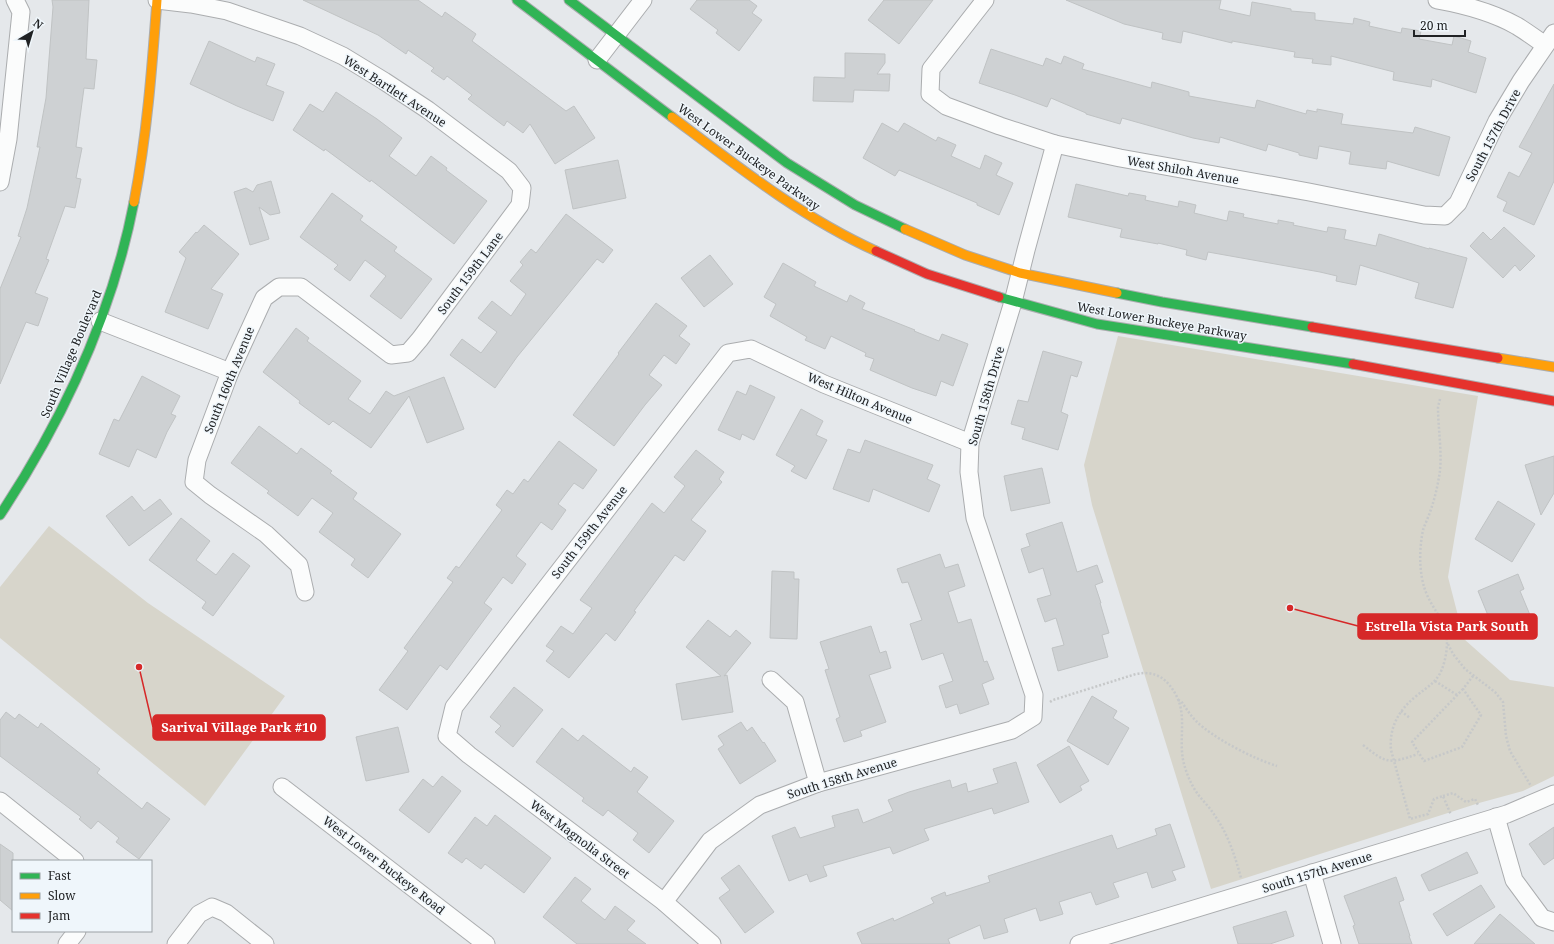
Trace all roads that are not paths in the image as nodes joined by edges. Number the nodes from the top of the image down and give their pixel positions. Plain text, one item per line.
1 (15, 0) edge
2 (157, 0) edge
3 (517, 0) edge
4 (570, 0) edge
5 (643, 0) edge
6 (985, 0) edge
7 (1437, 0) edge
8 (616, 34) junction
9 (1550, 39) edge
10 (597, 60) junction
11 (1055, 144) junction
12 (0, 182) edge
13 (522, 188) joint
14 (1445, 216) joint
15 (1020, 273) junction
16 (279, 286) joint
17 (1013, 302) junction
18 (100, 322) junction
19 (751, 349) joint
20 (1554, 367) edge
21 (230, 372) junction
22 (1551, 398) edge
23 (970, 443) junction
24 (0, 515) edge
25 (304, 592) dead end
26 (771, 680) dead end
27 (1033, 717) joint
28 (447, 736) joint
29 (818, 783) junction
30 (282, 787) dead end
31 (1554, 794) edge
32 (0, 801) edge
33 (1496, 818) junction
34 (74, 860) edge
35 (1312, 873) junction
36 (664, 902) junction
37 (1554, 922) edge
38 (76, 932) edge
39 (1089, 943) edge
40 (68, 944) edge
41 (176, 944) edge
42 (265, 944) edge
43 (486, 944) edge
44 (712, 944) edge
45 (1332, 944) edge

1 - 12 street
2 - 13 street, West Bartlett Avenue
2 - 18 main road, South Village Boulevard
3 - 10 main road, West Lower Buckeye Parkway
4 - 8 main road, West Lower Buckeye Parkway
5 - 8 street
6 - 11 street, West Shiloh Avenue
7 - 9 street
8 - 10 street
8 - 15 main road, West Lower Buckeye Parkway
9 - 14 street, South 157th Drive
10 - 17 main road, West Lower Buckeye Parkway
11 - 14 street, West Shiloh Avenue
11 - 15 street, South 158th Drive
13 - 16 street, South 159th Lane
15 - 17 street, South 158th Drive
15 - 20 main road, West Lower Buckeye Parkway
16 - 21 street, South 160th Avenue
17 - 22 main road, West Lower Buckeye Parkway
17 - 23 street, South 158th Drive
18 - 21 street
18 - 24 main road, South Village Boulevard
19 - 23 street, West Hilton Avenue
19 - 28 street, South 159th Avenue
21 - 25 street, South 160th Avenue
23 - 27 street, South 158th Drive
26 - 29 street
27 - 29 street, South 158th Avenue
28 - 36 street, West Magnolia Street
29 - 36 street, South 158th Avenue
30 - 43 street, West Lower Buckeye Road
31 - 33 street, South 157th Avenue
32 - 34 street
33 - 35 street, South 157th Avenue
33 - 37 street
35 - 39 street, South 157th Avenue
35 - 45 street
36 - 44 street, West Magnolia Street
38 - 40 street
41 - 42 street

